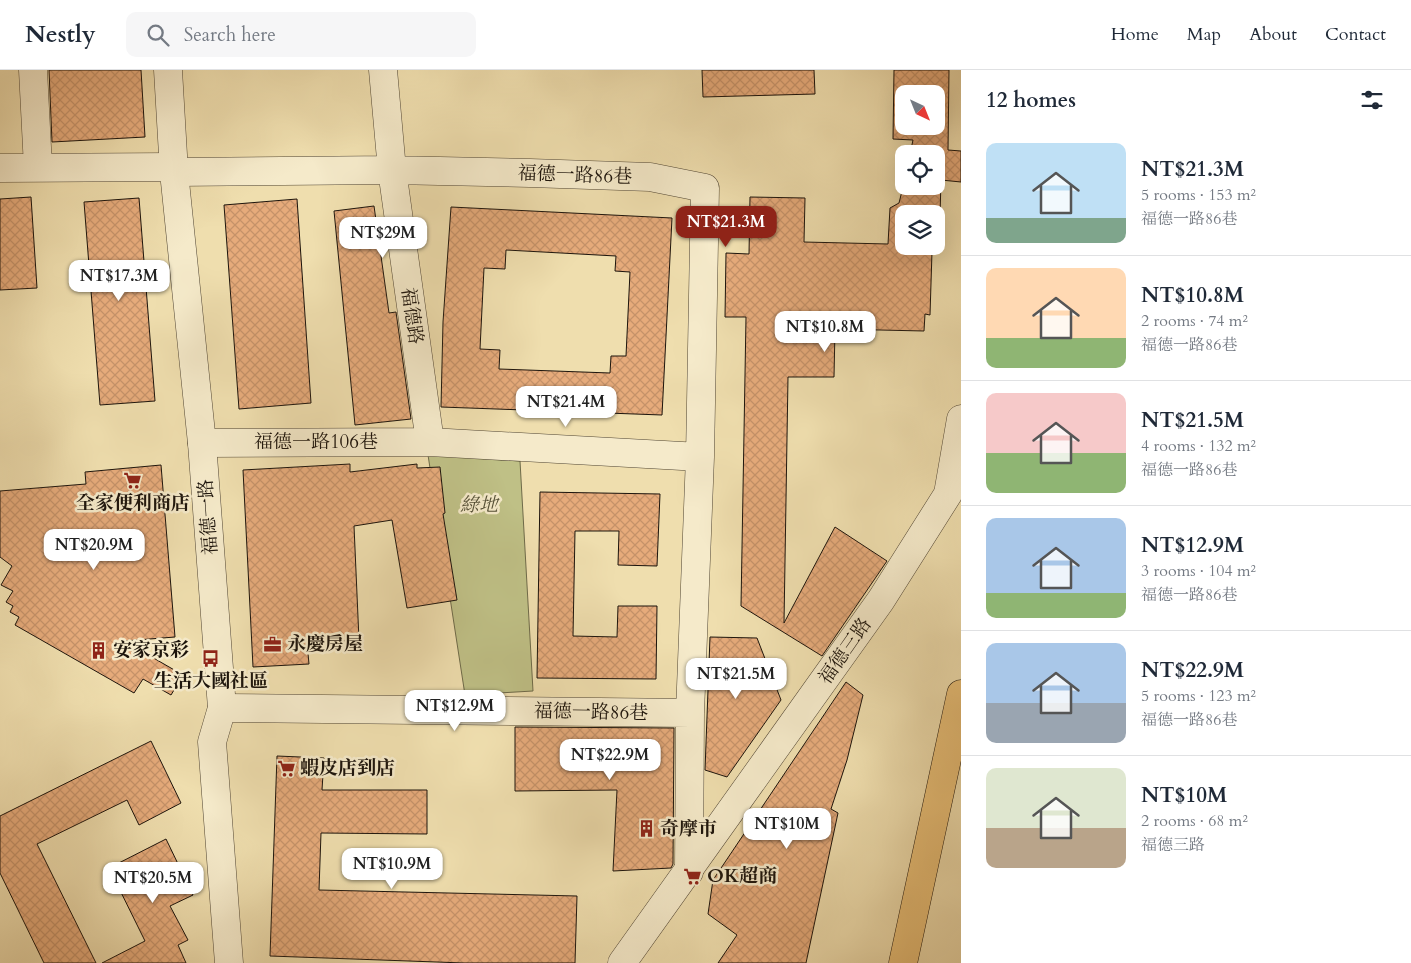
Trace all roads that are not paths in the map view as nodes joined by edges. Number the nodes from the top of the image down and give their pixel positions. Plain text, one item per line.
1 (32, 70) edge
2 (168, 70) edge
3 (383, 70) edge
4 (38, 167) junction
5 (0, 168) edge
6 (174, 169) junction
7 (392, 170) junction
8 (961, 419) edge
9 (430, 442) junction
10 (202, 443) junction
11 (700, 457) junction
12 (961, 694) edge
13 (222, 708) junction
14 (690, 712) junction
15 (689, 872) junction
16 (229, 963) edge
17 (622, 963) edge
18 (903, 963) edge

1 - 4 street
2 - 6 street, 福德一路
3 - 7 street, 福德路
4 - 5 street, 福德一路86巷
4 - 6 street, 福德一路86巷
6 - 7 street, 福德一路86巷
6 - 10 street, 福德一路
7 - 9 street, 福德路
7 - 11 street, 福德一路86巷
8 - 15 street, 福德三路
9 - 10 street, 福德一路106巷
9 - 11 street
10 - 13 street, 福德一路
11 - 14 street, 福德一路86巷
12 - 18 highway
13 - 14 street, 福德一路86巷
13 - 16 street, 福德一路
14 - 15 street, 福德一路86巷
15 - 17 street, 福德三路

